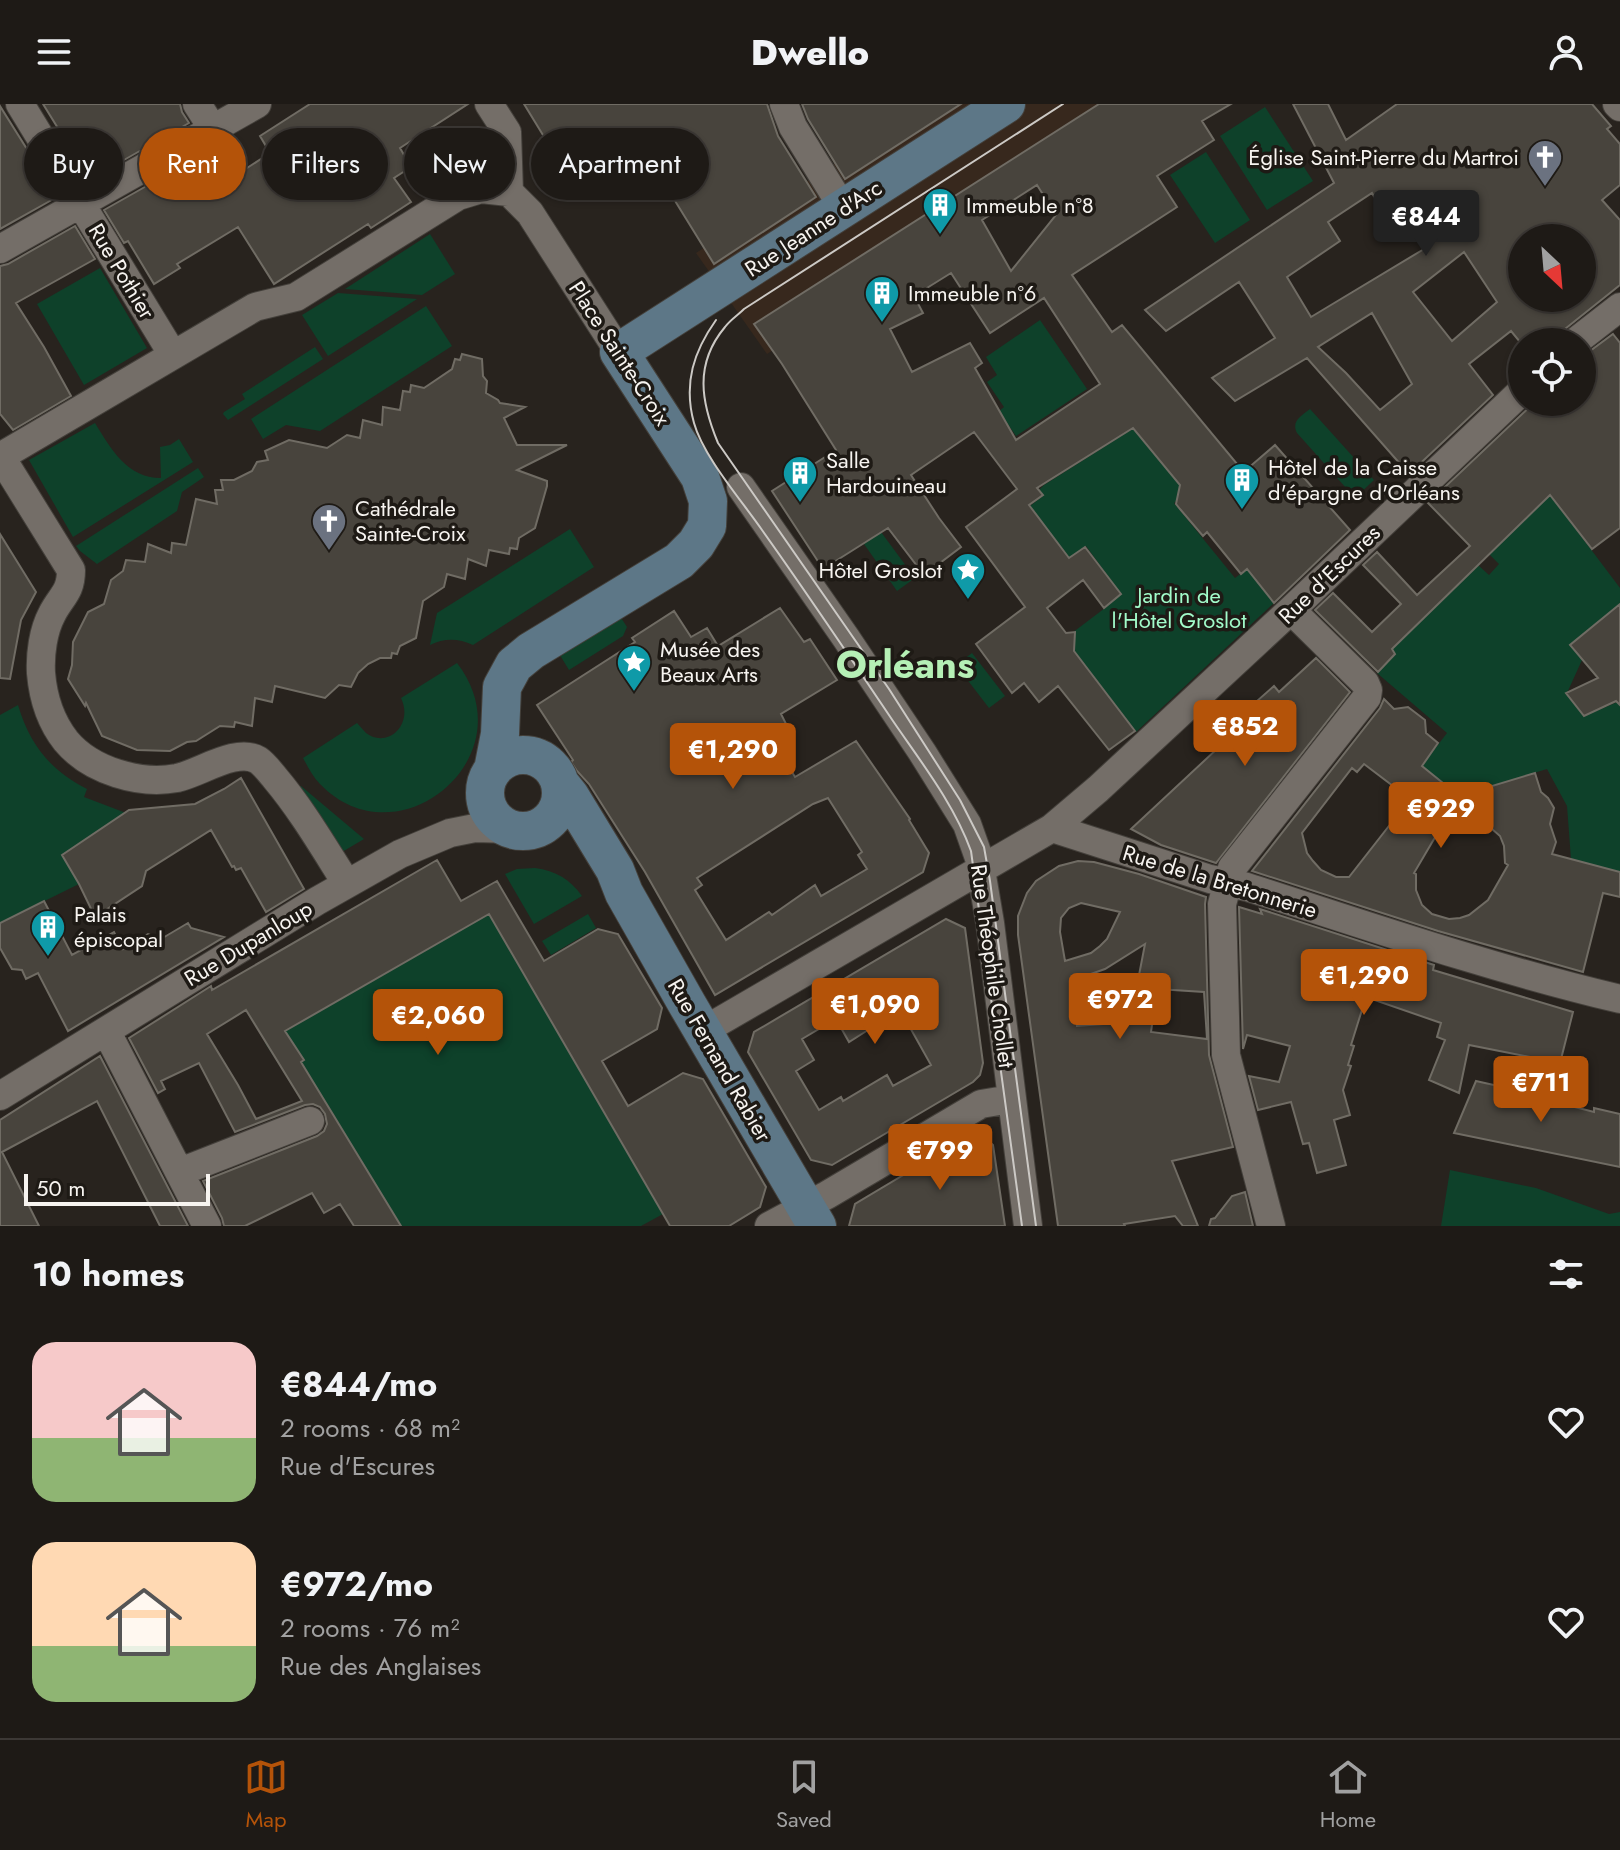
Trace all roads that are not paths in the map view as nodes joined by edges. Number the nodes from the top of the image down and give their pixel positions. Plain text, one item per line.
1 (20, 104) edge
2 (197, 104) edge
3 (257, 104) edge
4 (489, 104) edge
5 (784, 104) edge
6 (998, 106) edge
7 (212, 128) edge
8 (215, 128) edge
9 (504, 128) edge
10 (139, 171) edge
11 (515, 198) edge
12 (452, 200) edge
13 (82, 204) junction
14 (843, 208) junction
15 (0, 249) edge
16 (1617, 315) edge
17 (1596, 328) edge
18 (619, 352) junction
19 (173, 355) junction
20 (1508, 404) edge
21 (0, 457) edge
22 (741, 487) dead end
23 (1291, 610) junction
24 (511, 674) junction
25 (493, 770) junction
26 (553, 773) junction
27 (1052, 828) junction
28 (520, 829) junction
29 (980, 869) junction
30 (1227, 883) junction
31 (347, 884) junction
32 (624, 893) junction
33 (1620, 999) edge
34 (703, 1031) junction
35 (112, 1042) dead end
36 (0, 1096) edge
37 (1011, 1099) junction
38 (310, 1121) dead end
39 (180, 1172) junction
40 (811, 1216) edge
41 (207, 1226) edge
42 (769, 1226) edge
43 (1028, 1226) edge
44 (1271, 1226) edge

1 - 13 street, Rue Pothier
2 - 7 street
3 - 8 street
4 - 9 street
5 - 14 street
6 - 14 street, Rue Jeanne d'Arc
10 - 13 street
11 - 18 street, Place Sainte-Croix
12 - 19 street
13 - 15 street
13 - 19 street, Rue Pothier
14 - 18 street, Rue Jeanne d'Arc
16 - 17 street
18 - 24 street, Place Sainte-Croix
19 - 21 street
20 - 23 street, Rue d'Escures
21 - 31 street
22 - 29 street, Rue Théophile Chollet
23 - 27 street, Rue d'Escures
23 - 30 street
24 - 25 street
24 - 26 street, Rue Fernand Rabier
25 - 26 street
25 - 28 street
26 - 28 street
26 - 32 street, Rue Fernand Rabier
27 - 29 street, Rue d'Escures
27 - 30 street, Rue de la Bretonnerie
28 - 31 street, Rue Dupanloup
28 - 32 street, Rue Fernand Rabier
29 - 34 street, Rue d'Escures
29 - 37 street, Rue Théophile Chollet
30 - 33 street, Rue de la Bretonnerie
30 - 44 street
31 - 36 street, Rue Dupanloup
32 - 34 street, Rue Fernand Rabier
34 - 40 street, Rue Fernand Rabier
35 - 39 street
37 - 40 street
37 - 43 street, Rue Théophile Chollet
38 - 39 street
39 - 41 street
40 - 42 street

